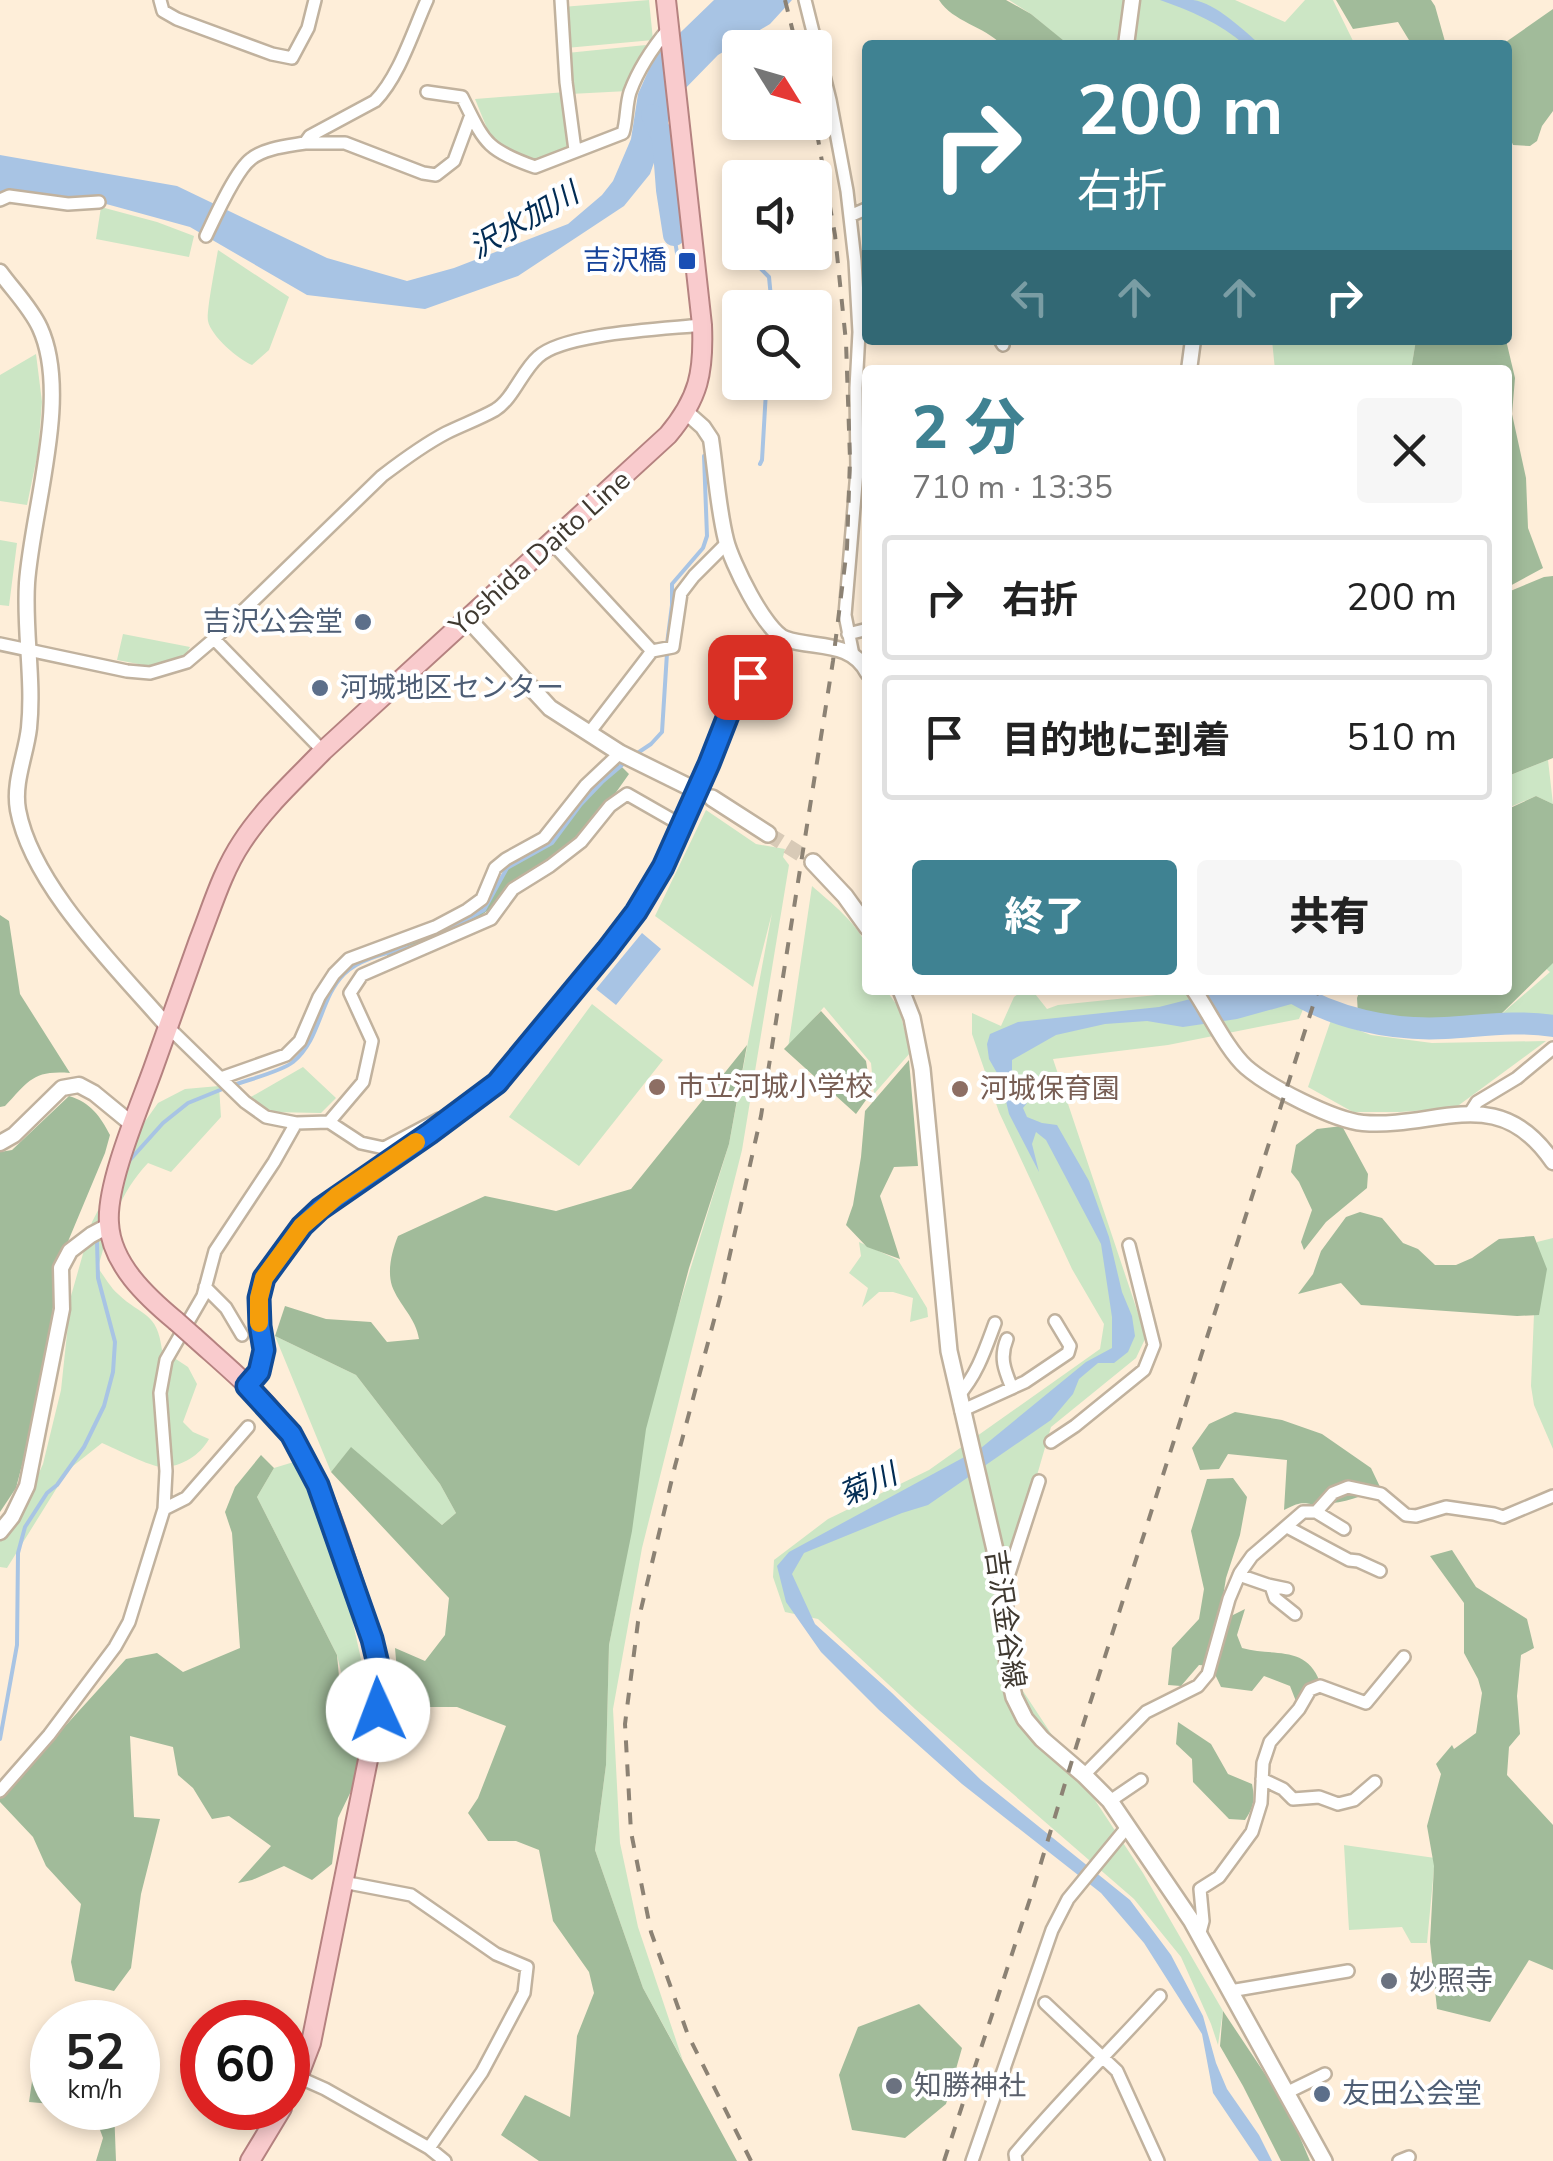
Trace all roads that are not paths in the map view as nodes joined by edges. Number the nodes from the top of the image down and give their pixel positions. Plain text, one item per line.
1 (160, 0) edge
2 (316, 0) edge
3 (426, 0) edge
4 (561, 0) edge
5 (666, 0) edge
6 (805, 0) edge
7 (1132, 0) edge
8 (669, 31) junction
9 (1127, 40) edge
10 (427, 92) dead end
11 (471, 115) junction
12 (305, 143) junction
13 (575, 150) junction
14 (0, 200) edge
15 (99, 202) dead end
16 (862, 211) edge
17 (850, 216) junction
18 (207, 235) dead end
19 (0, 272) edge
20 (702, 324) junction
21 (862, 332) edge
22 (862, 390) edge
23 (686, 412) junction
24 (552, 543) junction
25 (726, 543) junction
26 (468, 618) junction
27 (862, 630) edge
28 (848, 634) junction
29 (782, 638) junction
30 (214, 639) junction
31 (0, 644) edge
32 (661, 649) junction
33 (28, 651) junction
34 (852, 654) junction
35 (862, 663) edge
36 (589, 733) junction
37 (324, 751) junction
38 (620, 753) junction
39 (689, 787) dead end
40 (712, 798) dead end
41 (683, 826) junction
42 (768, 834) tunnel mouth
43 (813, 862) tunnel mouth
44 (862, 920) edge
45 (902, 995) edge
46 (1198, 995) edge
47 (168, 1027) junction
48 (1553, 1048) edge
49 (222, 1080) junction
50 (1470, 1113) junction
51 (454, 1116) junction
52 (329, 1122) junction
53 (296, 1123) junction
54 (133, 1125) junction
55 (0, 1143) edge
56 (1553, 1162) edge
57 (108, 1226) junction
58 (1129, 1245) dead end
59 (205, 1287) junction
60 (1055, 1322) dead end
61 (994, 1323) dead end
62 (242, 1335) dead end
63 (1006, 1339) dead end
64 (247, 1386) junction
65 (1012, 1388) junction
66 (961, 1409) junction
67 (248, 1427) dead end
68 (1051, 1442) dead end
69 (1038, 1481) dead end
70 (1553, 1496) edge
71 (164, 1509) junction
72 (1316, 1512) junction
73 (1287, 1528) junction
74 (1344, 1529) dead end
75 (0, 1532) edge
76 (1380, 1571) dead end
77 (1239, 1575) junction
78 (1271, 1586) junction
79 (1287, 1588) dead end
80 (1004, 1589) junction
81 (1295, 1614) dead end
82 (1404, 1656) dead end
83 (1084, 1775) junction
84 (1262, 1779) junction
85 (1141, 1780) dead end
86 (1375, 1782) dead end
87 (0, 1791) edge
88 (1110, 1801) junction
89 (1128, 1826) junction
90 (343, 1882) junction
91 (1199, 1936) junction
92 (1348, 1972) dead end
93 (1230, 1991) junction
94 (1160, 1996) dead end
95 (1045, 2003) dead end
96 (310, 2046) edge
97 (1104, 2058) junction
98 (1325, 2074) dead end
99 (310, 2082) edge
100 (1286, 2093) junction
101 (269, 2130) edge
102 (429, 2148) junction
103 (250, 2161) edge
104 (445, 2161) edge
105 (972, 2161) edge
106 (1016, 2161) edge
107 (1158, 2161) edge
108 (1324, 2161) edge

1 - 2 street
3 - 12 street
4 - 13 street
5 - 8 main road
6 - 17 street
7 - 9 street
8 - 13 street
8 - 20 main road, Yoshida Daito Line
10 - 11 street
11 - 12 street
11 - 13 street
12 - 18 street
14 - 15 street
16 - 17 street
17 - 21 street
19 - 33 street
20 - 23 main road, Yoshida Daito Line
20 - 30 street
22 - 28 street
23 - 24 main road, Yoshida Daito Line
23 - 25 street
24 - 26 main road, Yoshida Daito Line
24 - 32 street
25 - 29 street
25 - 32 street
26 - 36 main road
26 - 37 main road, Yoshida Daito Line
27 - 28 street
28 - 34 street
29 - 34 street
29 - 41 street
30 - 33 street
30 - 37 street
31 - 33 street
32 - 36 street
33 - 47 street
34 - 35 street
36 - 38 main road
37 - 47 main road, Yoshida Daito Line
38 - 39 main road
38 - 49 street
40 - 42 main road
41 - 51 street
41 - 52 street
43 - 44 main road
45 - 66 main road, 吉沢金谷線
46 - 50 street
47 - 49 street
47 - 54 main road, Yoshida Daito Line
48 - 50 street
49 - 53 street
50 - 56 street
51 - 52 street
51 - 64 street
52 - 53 street
53 - 59 street
54 - 55 street
54 - 57 main road, Yoshida Daito Line
57 - 64 main road, bridge
57 - 75 street
58 - 68 street
59 - 62 street
59 - 71 street
60 - 65 street
61 - 66 street
63 - 65 street
64 - 90 main road
65 - 66 street
66 - 80 main road, 吉沢金谷線
67 - 71 street
69 - 80 street
70 - 72 street
71 - 87 street
72 - 73 street
72 - 74 street
73 - 76 street
73 - 77 street
77 - 78 street
77 - 83 street
78 - 79 street
78 - 81 street
80 - 83 main road, 吉沢金谷線
82 - 84 street
83 - 88 main road, 吉沢金谷線
84 - 86 street
84 - 91 street
85 - 88 street
88 - 89 main road, 吉沢金谷線
89 - 91 main road, 吉沢金谷線
89 - 105 street
90 - 96 main road
90 - 102 street
91 - 93 main road, 吉沢金谷線
92 - 93 street
93 - 100 main road, 吉沢金谷線
94 - 97 street
95 - 97 street
97 - 106 street
97 - 107 street
98 - 100 street
99 - 102 street
100 - 108 main road, 吉沢金谷線
101 - 103 main road
102 - 104 street

